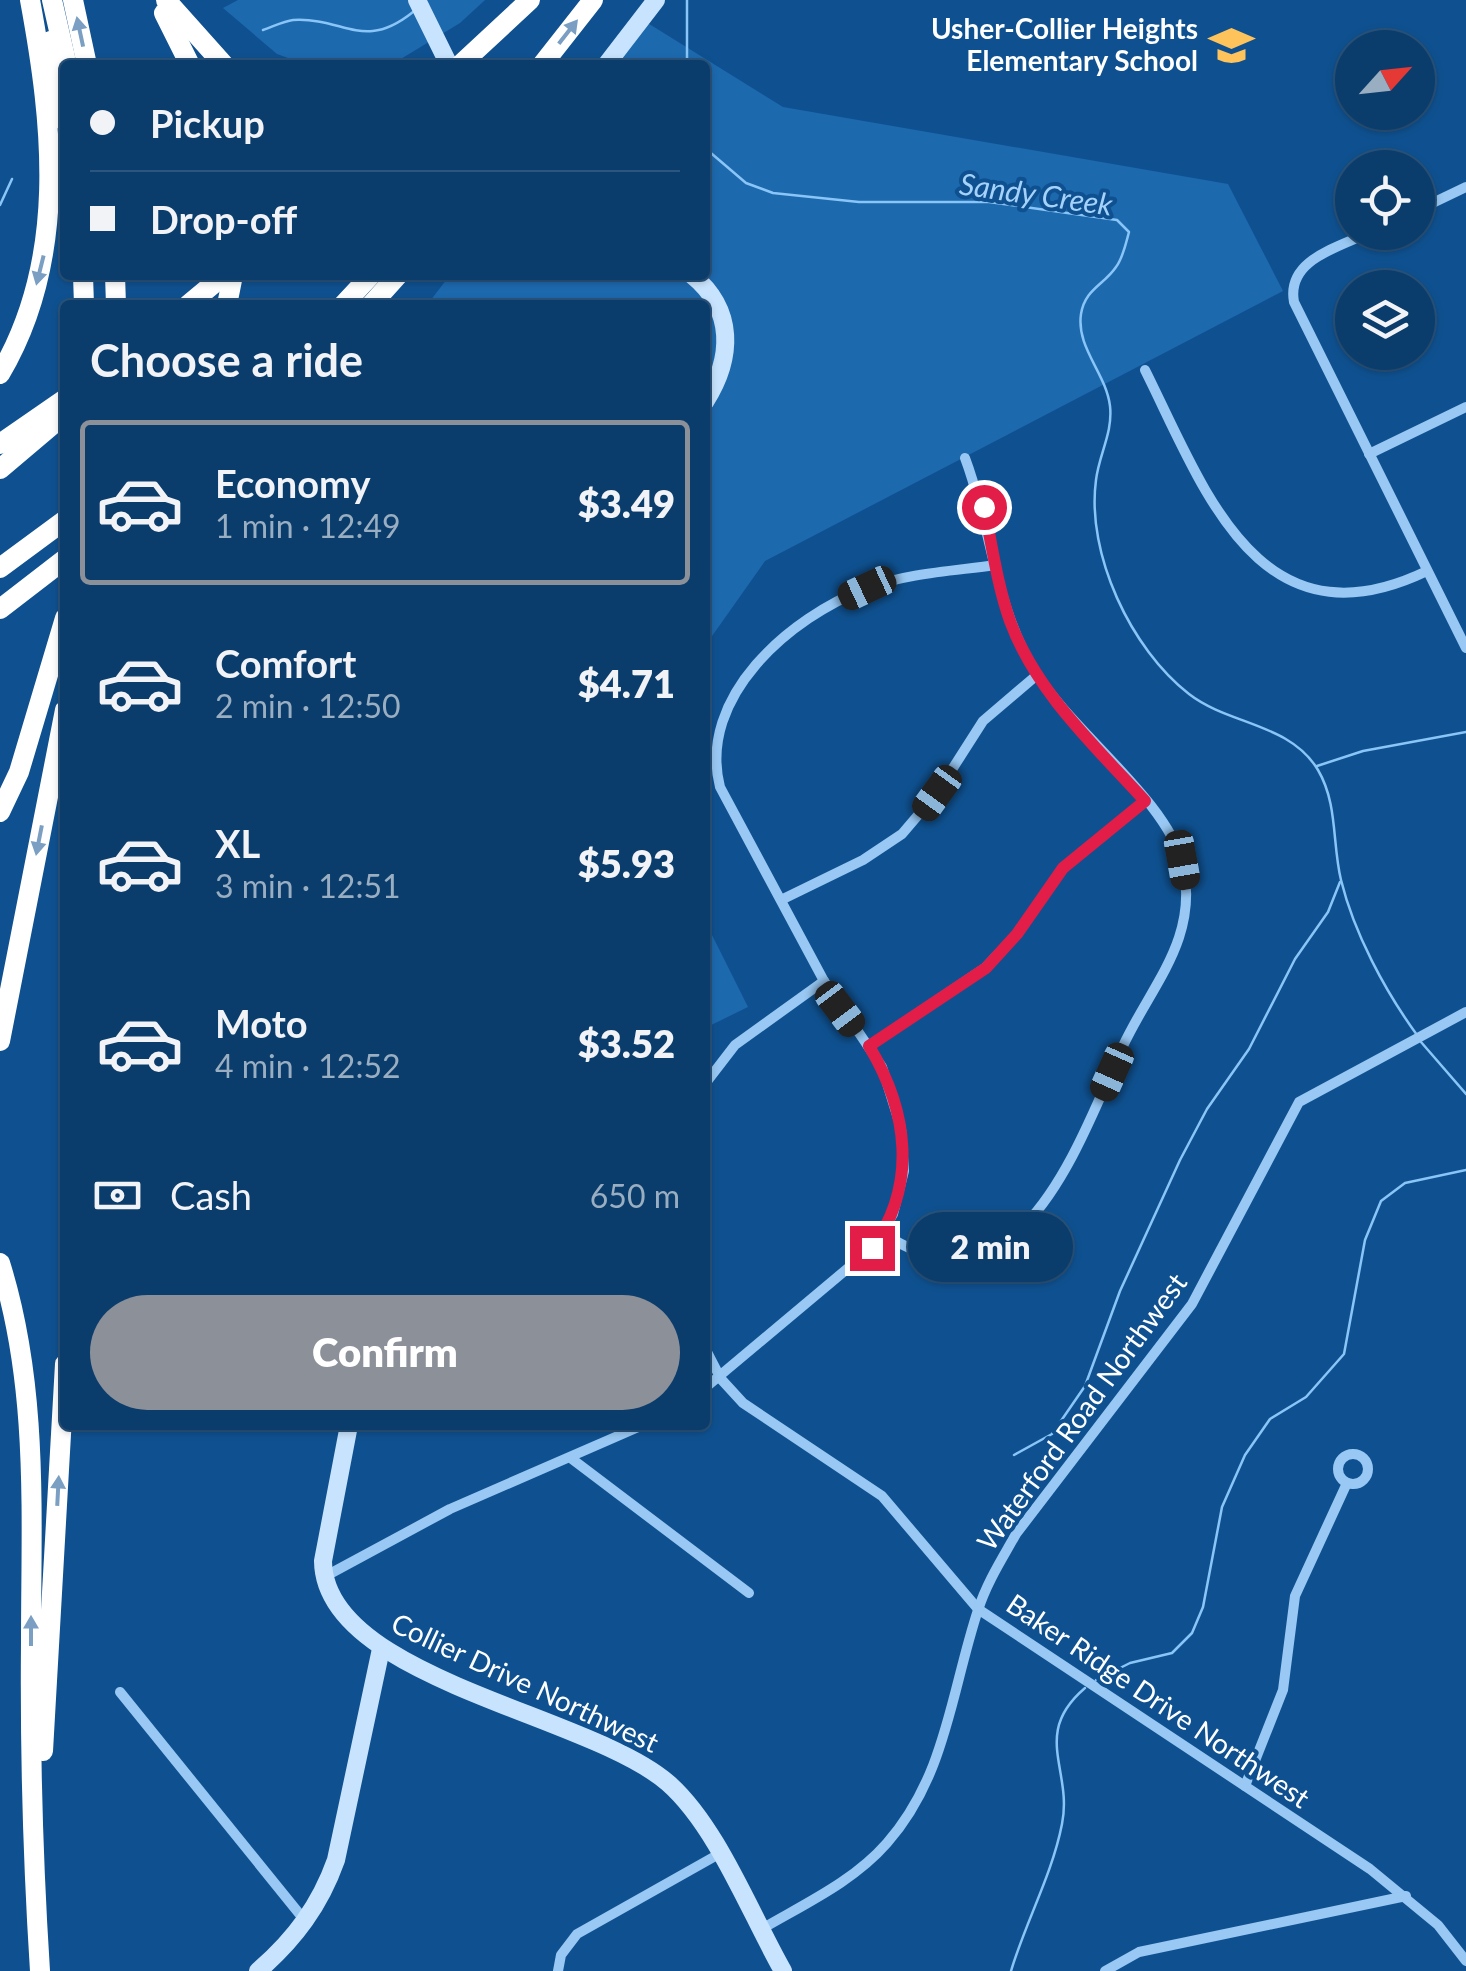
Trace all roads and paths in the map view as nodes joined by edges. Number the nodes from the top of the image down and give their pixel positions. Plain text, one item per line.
1 (30, 0) edge
2 (40, 0) edge
3 (52, 0) edge
4 (73, 0) edge
5 (157, 0) edge
6 (166, 0) edge
7 (416, 0) edge
8 (530, 0) edge
9 (593, 0) edge
10 (656, 0) edge
11 (479, 46) junction
12 (65, 60) edge
13 (86, 60) edge
14 (187, 60) edge
15 (220, 60) edge
16 (444, 60) edge
17 (455, 60) edge
18 (465, 60) edge
19 (546, 60) edge
20 (610, 60) edge
21 (60, 98) edge
22 (1466, 187) edge
23 (1435, 202) edge
24 (1335, 250) edge
25 (218, 280) edge
26 (366, 280) edge
27 (394, 280) edge
28 (696, 280) edge
29 (194, 300) edge
30 (348, 300) edge
31 (376, 300) edge
32 (1145, 370) dead end
33 (0, 374) edge
34 (710, 393) edge
35 (60, 402) edge
36 (1466, 407) edge
37 (60, 418) edge
38 (0, 444) edge
39 (1369, 454) junction
40 (965, 458) dead end
41 (0, 469) edge
42 (60, 524) edge
43 (60, 551) edge
44 (60, 563) edge
45 (996, 565) junction
46 (0, 568) edge
47 (1427, 571) junction
48 (0, 592) edge
49 (0, 609) edge
50 (60, 635) edge
51 (1466, 648) edge
52 (1037, 675) junction
53 (60, 736) edge
54 (1145, 801) junction
55 (0, 812) edge
56 (782, 899) junction
57 (824, 982) junction
58 (1466, 1012) edge
59 (0, 1042) edge
60 (869, 1046) junction
61 (710, 1078) edge
62 (882, 1234) junction
63 (0, 1264) edge
64 (710, 1358) edge
65 (721, 1379) junction
66 (710, 1385) edge
67 (62, 1430) edge
68 (348, 1430) edge
69 (632, 1430) edge
70 (572, 1459) junction
71 (1347, 1482) dead end
72 (323, 1577) junction
73 (749, 1593) dead end
74 (978, 1609) junction
75 (380, 1649) junction
76 (120, 1692) dead end
77 (1245, 1786) junction
78 (719, 1854) junction
79 (1406, 1896) junction
80 (37, 1903) junction
81 (306, 1922) junction
82 (760, 1931) junction
83 (1466, 1961) edge
84 (40, 1971) edge
85 (258, 1971) edge
86 (558, 1971) edge
87 (783, 1971) edge
88 (1105, 1971) edge

1 -> 33 highway
2 - 21 highway
3 - 12 highway
13 -> 4 highway
5 - 14 highway
6 - 15 highway
7 - 16 main road
8 - 11 highway
19 -> 9 highway
10 - 20 main road
11 - 17 highway
11 - 18 highway
22 - 23 street
24 - 39 street
25 - 29 highway
26 - 30 highway
27 - 31 highway
28 - 34 main road
32 - 47 street
35 - 38 highway
36 - 39 street
37 - 41 highway
39 - 47 street
40 - 45 street
42 - 46 highway
43 - 48 highway
44 - 49 highway
45 - 52 street
45 - 56 street
47 - 51 street
50 - 55 highway
52 - 54 street
52 - 56 street
53 -> 59 highway
54 - 60 street
54 - 62 street
56 - 57 street
57 - 60 street
57 - 61 street
58 - 74 street, Waterford Road Northwest
60 - 62 street
62 - 65 street
80 -> 63 highway
64 - 65 street, Baker Ridge Drive Northwest
65 - 66 street
65 - 74 street, Baker Ridge Drive Northwest
80 -> 67 highway
68 - 72 main road
69 - 70 street
70 - 72 street
70 - 73 street
71 - 77 street
72 - 75 main road, Collier Drive Northwest
74 - 77 street, Baker Ridge Drive Northwest
74 - 82 street, Waterford Road Northwest
75 - 78 main road, Collier Drive Northwest
75 - 81 main road
76 - 81 street
77 - 79 street, Baker Ridge Drive Northwest
78 - 82 main road, Collier Drive Northwest
78 - 86 street
79 - 83 street, Baker Ridge Drive Northwest
79 - 88 street
80 - 84 highway
81 - 85 main road
82 - 87 main road, Collier Drive Northwest

